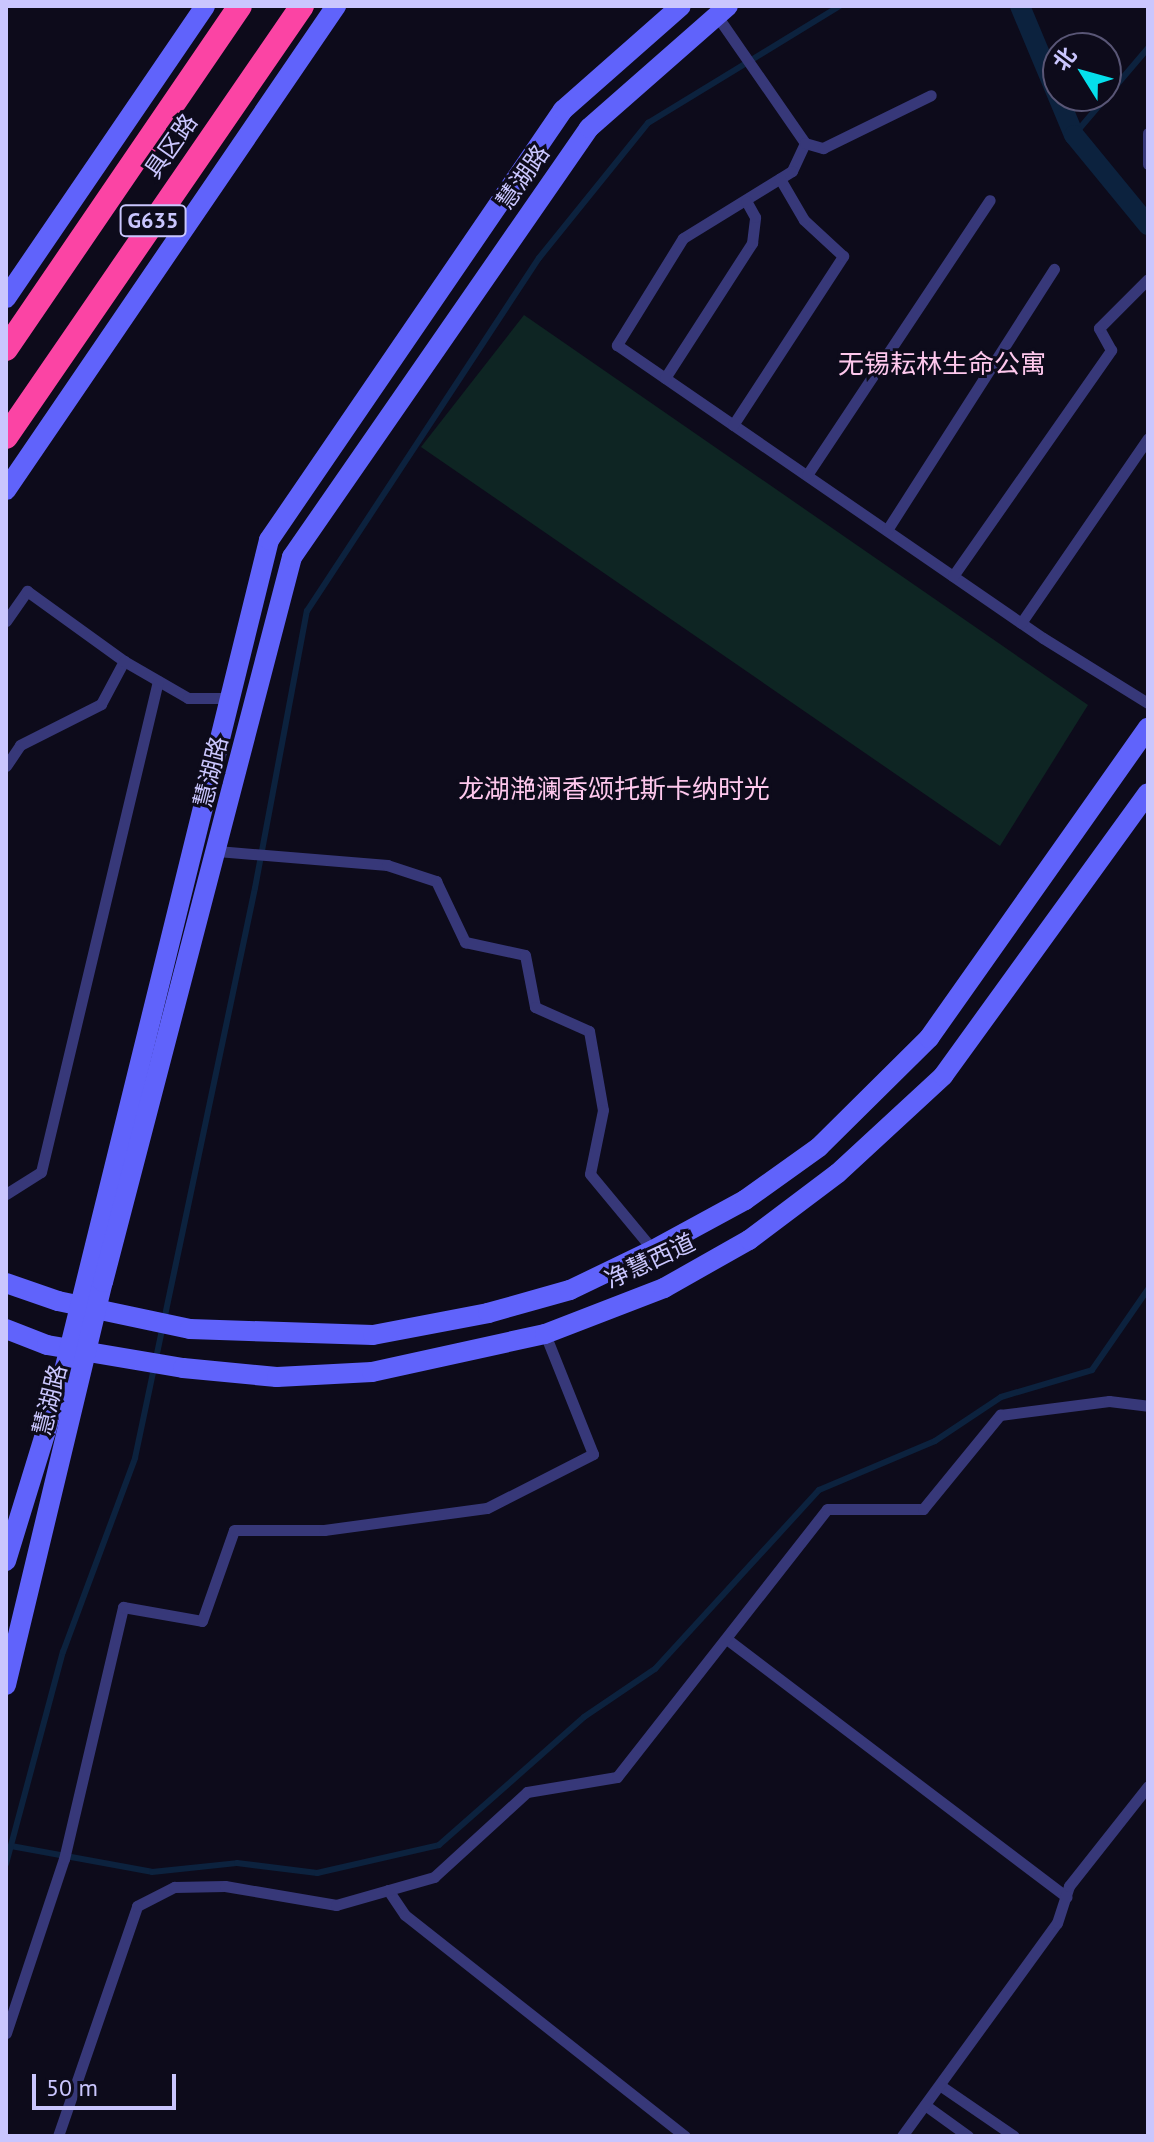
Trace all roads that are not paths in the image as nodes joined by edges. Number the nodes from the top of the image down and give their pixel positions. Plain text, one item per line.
1 (205, 6) edge
2 (240, 6) edge
3 (302, 6) edge
4 (336, 6) edge
5 (681, 6) edge
6 (721, 9) edge
7 (931, 95) dead end
8 (1148, 133) edge
9 (805, 143) junction
10 (1148, 164) edge
11 (780, 179) junction
12 (990, 200) dead end
13 (746, 201) junction
14 (1054, 269) dead end
15 (1148, 279) edge
16 (6, 298) edge
17 (6, 349) edge
18 (665, 378) junction
19 (733, 425) junction
20 (6, 437) edge
21 (1148, 438) edge
22 (807, 475) junction
23 (6, 490) edge
24 (887, 530) junction
25 (953, 576) junction
26 (6, 621) edge
27 (1021, 623) junction
28 (124, 661) junction
29 (158, 681) junction
30 (227, 698) junction
31 (1148, 703) edge
32 (1148, 727) edge
33 (6, 766) edge
34 (1148, 793) edge
35 (217, 851) junction
36 (6, 1194) edge
37 (653, 1250) junction
38 (6, 1283) edge
39 (88, 1308) junction
40 (6, 1329) edge
41 (545, 1334) junction
42 (78, 1350) junction
43 (1148, 1406) edge
44 (6, 1561) edge
45 (728, 1640) junction
46 (6, 1685) edge
47 (1148, 1786) edge
48 (388, 1890) junction
49 (1066, 1897) junction
50 (6, 2033) edge
51 (941, 2086) junction
52 (925, 2105) junction
53 (58, 2136) edge
54 (685, 2136) edge
55 (902, 2136) edge
56 (968, 2136) edge
57 (1014, 2136) edge

1 - 16 street
2 - 17 highway, 具区路 / G635
3 - 20 highway, 具区路 / G635
4 - 23 street
5 - 30 street, 慧湖路
6 - 9 lane
6 - 35 street, 慧湖路
7 - 9 lane
8 - 10 lane
9 - 11 lane
11 - 13 lane
11 - 19 lane
12 - 22 lane
13 - 18 lane
13 - 18 lane
14 - 24 lane
15 - 25 lane
18 - 19 lane
19 - 22 lane
21 - 27 lane
22 - 24 lane
24 - 25 lane
25 - 27 lane
26 - 28 lane
27 - 31 lane
28 - 29 lane
28 - 33 lane
29 - 30 lane
29 - 36 lane
30 - 39 street, 慧湖路
32 - 37 street, 净慧西道
34 - 41 street, 净慧西道
35 - 37 lane
35 - 39 street, 慧湖路
37 - 39 street, 净慧西道
38 - 39 street, 净慧西道
39 - 42 street, 慧湖路
40 - 42 street, 净慧西道
41 - 42 street, 净慧西道
41 - 50 lane
42 - 44 street, 慧湖路
42 - 46 street, 慧湖路
43 - 45 lane
45 - 48 lane
45 - 49 lane
47 - 49 lane
48 - 53 lane
48 - 54 lane
49 - 51 lane
51 - 52 lane
51 - 57 lane
52 - 55 lane
52 - 56 lane

